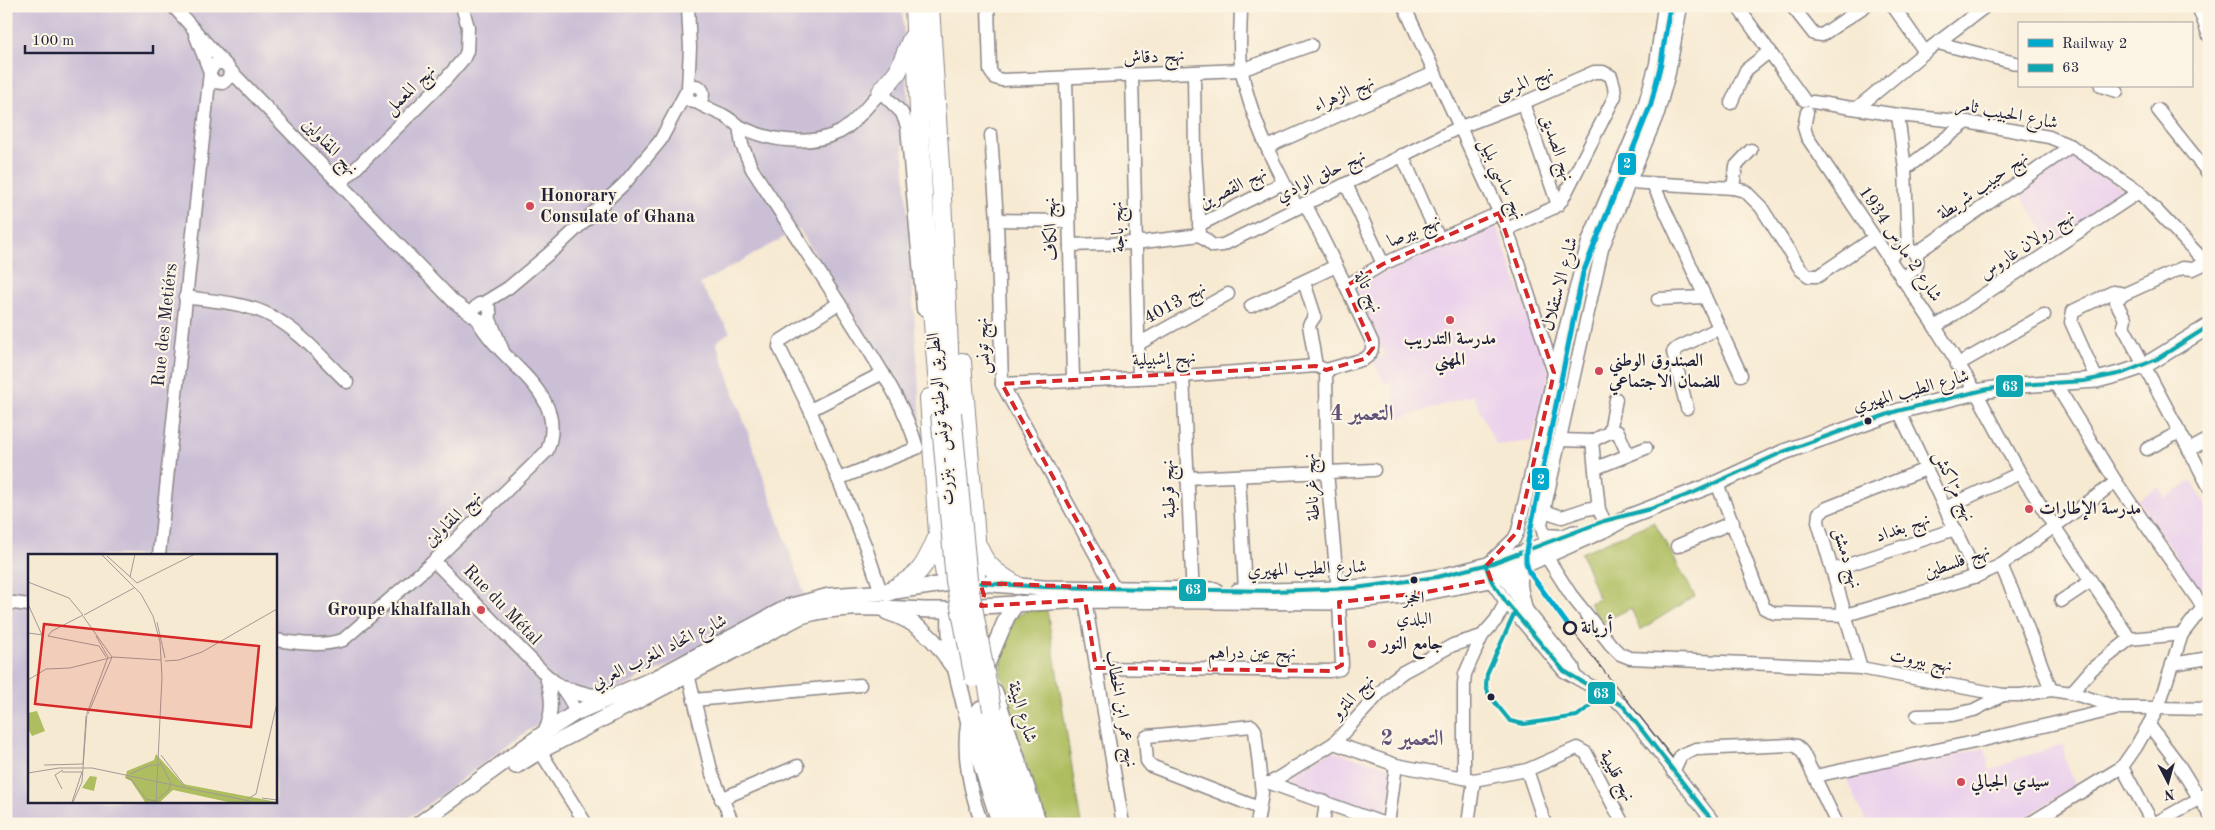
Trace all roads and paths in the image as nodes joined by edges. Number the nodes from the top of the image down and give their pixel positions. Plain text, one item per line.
1 (173, 6) edge
2 (462, 6) edge
3 (688, 6) edge
4 (914, 6) edge
5 (930, 6) edge
6 (988, 6) edge
7 (1240, 6) edge
8 (1404, 6) edge
9 (1664, 6) edge
10 (1681, 6) edge
11 (1737, 6) edge
12 (1792, 6) edge
13 (1865, 6) edge
14 (1893, 6) edge
15 (1986, 6) edge
16 (2198, 6) edge
17 (191, 25) junction
18 (915, 28) junction
19 (2209, 36) edge
20 (1938, 43) junction
21 (1311, 45) dead end
22 (1770, 51) junction
23 (1925, 52) junction
24 (2018, 64) edge
25 (228, 67) junction
26 (1241, 70) junction
27 (1194, 73) junction
28 (1434, 73) junction
29 (1132, 76) junction
30 (216, 78) junction
31 (1066, 78) junction
32 (2107, 88) edge
33 (251, 91) junction
34 (2117, 91) dead end
35 (881, 92) junction
36 (693, 93) junction
37 (1523, 103) junction
38 (1731, 103) dead end
39 (1808, 105) junction
40 (1857, 108) junction
41 (2158, 110) dead end
42 (1898, 115) junction
43 (1967, 122) junction
44 (740, 126) junction
45 (1458, 128) junction
46 (991, 135) dead end
47 (2071, 146) junction
48 (1268, 148) junction
49 (1751, 150) dead end
50 (1402, 155) junction
51 (1905, 169) junction
52 (2209, 174) edge
53 (941, 176) junction
54 (341, 182) junction
55 (1629, 182) junction
56 (1283, 183) junction
57 (1346, 184) junction
58 (1654, 184) junction
59 (1733, 188) junction
60 (2139, 192) junction
61 (923, 193) junction
62 (1301, 205) junction
63 (1558, 205) junction
64 (1499, 213) junction
65 (997, 220) junction
66 (1068, 221) junction
67 (1507, 229) junction
68 (1200, 230) junction
69 (1874, 238) junction
70 (1439, 239) junction
71 (1135, 243) junction
72 (1070, 245) junction
73 (1912, 251) junction
74 (1888, 258) junction
75 (1383, 264) junction
76 (2207, 264) edge
77 (1336, 266) junction
78 (1902, 279) junction
79 (1304, 282) junction
80 (1346, 286) junction
81 (1228, 294) dead end
82 (2122, 296) junction
83 (185, 297) junction
84 (1706, 297) junction
85 (1658, 299) dead end
86 (840, 303) junction
87 (1251, 306) dead end
88 (923, 309) junction
89 (482, 312) junction
90 (2044, 315) dead end
91 (2209, 326) edge
92 (1934, 327) junction
93 (1720, 328) junction
94 (1140, 343) junction
95 (1957, 365) junction
96 (2144, 366) junction
97 (1321, 368) junction
98 (1554, 372) junction
99 (883, 373) junction
100 (1741, 375) dead end
101 (1182, 376) junction
102 (1139, 378) junction
103 (1073, 379) junction
104 (2097, 380) junction
105 (347, 382) dead end
106 (2055, 383) junction
107 (1002, 384) junction
108 (1976, 392) junction
109 (1616, 399) dead end
110 (1687, 408) dead end
111 (810, 410) junction
112 (1899, 411) junction
113 (946, 413) junction
114 (1610, 432) junction
115 (2180, 432) junction
116 (1560, 440) junction
117 (2209, 440) edge
118 (1592, 441) junction
119 (917, 448) junction
120 (1646, 448) dead end
121 (2148, 449) dead end
122 (2189, 450) junction
123 (1628, 455) junction
124 (933, 458) junction
125 (1596, 468) junction
126 (1926, 469) junction
127 (1374, 470) dead end
128 (1327, 472) junction
129 (2020, 473) junction
130 (1239, 476) junction
131 (1186, 478) junction
132 (838, 479) junction
133 (2116, 482) junction
134 (1717, 483) junction
135 (2209, 487) edge
136 (1944, 508) junction
137 (1544, 511) junction
138 (1604, 520) junction
139 (1733, 522) junction
140 (2054, 526) junction
141 (1955, 529) junction
142 (938, 534) junction
143 (1566, 536) junction
144 (976, 539) junction
145 (1677, 546) dead end
146 (159, 554) edge
147 (1546, 556) junction
148 (434, 561) junction
149 (2001, 565) junction
150 (1525, 566) junction
151 (1833, 570) junction
152 (1494, 571) junction
153 (1977, 576) junction
154 (978, 581) junction
155 (2091, 581) junction
156 (945, 582) junction
157 (1016, 586) junction
158 (1114, 588) junction
159 (1245, 591) junction
160 (885, 592) junction
161 (1193, 595) junction
162 (1339, 596) junction
163 (1085, 600) junction
164 (2061, 601) dead end
165 (6, 602) edge
166 (1506, 602) junction
167 (1017, 604) junction
168 (2206, 604) edge
169 (28, 605) edge
170 (980, 607) junction
171 (1524, 607) junction
172 (871, 608) junction
173 (949, 611) junction
174 (1846, 615) junction
175 (2182, 634) junction
176 (1482, 636) junction
177 (2130, 639) junction
178 (276, 640) edge
179 (2209, 658) edge
180 (988, 662) junction
181 (2172, 664) junction
182 (1096, 668) junction
183 (1861, 668) junction
184 (545, 674) junction
185 (688, 674) junction
186 (956, 674) junction
187 (1575, 676) junction
188 (860, 685) dead end
189 (564, 688) junction
190 (2051, 690) junction
191 (621, 694) junction
192 (2071, 694) junction
193 (2003, 695) junction
194 (694, 700) junction
195 (2121, 708) junction
196 (2158, 708) junction
197 (2209, 709) edge
198 (575, 713) junction
199 (980, 713) junction
200 (1917, 716) dead end
201 (2149, 725) junction
202 (544, 732) junction
203 (1334, 743) junction
204 (540, 751) junction
205 (1396, 765) junction
206 (798, 766) dead end
207 (2122, 767) junction
208 (1527, 770) junction
209 (1673, 772) junction
210 (1816, 776) junction
211 (1469, 779) junction
212 (1266, 783) junction
213 (2204, 796) edge
214 (722, 799) junction
215 (1326, 802) junction
216 (1259, 808) junction
217 (2209, 814) edge
218 (1126, 823) edge
219 (420, 824) edge
220 (436, 824) edge
221 (586, 824) edge
222 (733, 824) edge
223 (982, 824) edge
224 (1000, 824) edge
225 (1016, 824) edge
226 (1028, 824) edge
227 (1039, 824) edge
228 (1257, 824) edge
229 (1323, 824) edge
230 (1386, 824) edge
231 (1468, 824) edge
232 (1545, 824) edge
233 (1623, 824) edge
234 (1715, 824) edge
235 (1837, 824) edge
236 (2029, 824) edge
237 (2153, 824) edge

1 - 17 street, نهج المقاولين
2 - 54 street, نهج المعمل
3 - 36 street
4 - 18 highway, الطريق الوطنية تونس - بنزرت
5 - 53 highway, الطريق الوطنية تونس - بنزرت
6 - 31 street, نهج دقاش
7 - 26 street, نهج تالة
8 - 28 street, نهج ساسي بليل
9 - 98 street, شارع الاستقلال
10 - 55 street, شارع الاستقلال
11 - 22 street
12 - 13 street
14 - 23 street
15 - 20 street
16 - 19 street
17 - 25 street, نهج المقاولين
17 - 30 street, نهج المقاولين
18 - 35 highway
18 - 61 highway, الطريق الوطنية تونس - بنزرت
20 - 23 street
20 - 24 street
21 - 26 street, نهج دقاش
22 - 38 street
22 - 39 street
23 - 40 street
25 - 30 street
25 - 30 street
25 - 33 street, نهج المقاولين
26 - 27 street, نهج دقاش
26 - 48 street, نهج تالة
27 - 29 street, نهج دقاش
27 - 68 street
28 - 45 street, نهج ساسي بليل
28 - 48 street, نهج الزهراء
29 - 31 street, نهج دقاش
29 - 71 street, نهج باجة
30 - 33 street, نهج المقاولين
30 - 83 street, Rue des Metiérs
31 - 66 street, نهج الكاف
32 - 34 street
33 - 54 street, نهج المقاولين
35 - 44 street
35 - 88 street
36 - 44 street
36 - 89 street
37 - 45 street, نهج المرسى
37 - 63 street, نهج الصديق
37 - 63 street, نهج المرسى
39 - 40 street, شارع الحبيب ثامر
39 - 69 street, شارع 2 مارس 1934
40 - 42 street, شارع الحبيب ثامر
41 - 52 street
42 - 43 street, شارع الحبيب ثامر
42 - 51 street
43 - 47 street, شارع الحبيب ثامر
43 - 51 street
44 - 86 street
45 - 50 street, نهج حلق الوادي
45 - 64 street, نهج ساسي بليل
46 - 65 street, نهج تونس
47 - 60 street, شارع الحبيب ثامر
47 - 73 street, نهج حبيب شريطة
48 - 56 street, نهج تالة
49 - 59 street
50 - 57 street, نهج حلق الوادي
50 - 70 street
51 - 73 street
53 - 113 highway, الطريق الوطنية تونس - بنزرت
53 - 144 highway
54 - 89 street, نهج المقاولين
55 - 58 street
55 - 116 street, شارع الاستقلال
56 - 62 street, نهج تالة
56 - 68 street, نهج القصرين
57 - 62 street, نهج حلق الوادي
57 - 75 street
58 - 59 street
58 - 84 street
59 - 69 street
60 - 76 street, شارع الحبيب ثامر
60 - 92 street, نهج رولان غاروس
61 - 88 highway
61 - 113 highway, الطريق الوطنية تونس - بنزرت
62 - 68 street, نهج حلق الوادي
62 - 77 street, نهج تالة
63 - 67 street
64 - 67 street, نهج ساسي بليل
64 - 70 street, نهج بيرصا
65 - 66 street
65 - 107 street, نهج تونس
66 - 72 street, نهج الكاف
67 - 98 street, نهج ساسي بليل
68 - 71 street, نهج القصرين
69 - 74 street, شارع 2 مارس 1934
70 - 75 street, نهج بيرصا
71 - 72 street, نهج القصرين
71 - 94 street, نهج باجة
72 - 103 street, نهج الكاف
73 - 74 street, نهج حبيب شريطة
73 - 78 street
74 - 78 street, شارع 2 مارس 1934
75 - 80 street, نهج بيرصا
76 - 82 street
77 - 79 street
77 - 80 street, نهج تالة
78 - 92 street, شارع 2 مارس 1934
79 - 87 street
79 - 97 street, نهج غرناطة
80 - 97 street, نهج تالة
81 - 94 street, نهج 4013
82 - 96 street
82 - 104 street
83 - 105 street
83 - 146 street, Rue des Metiérs
84 - 85 street
84 - 93 street
86 - 99 street
86 - 111 street
88 - 124 highway
89 - 148 street, نهج المقاولين
90 - 95 street
91 - 96 main road, شارع الطيب المهيري
92 - 95 street, شارع 2 مارس 1934
93 - 100 street
93 - 110 street
94 - 102 street, نهج باجة
95 - 108 street, شارع 2 مارس 1934
96 - 104 main road, شارع الطيب المهيري
96 - 115 street
97 - 101 street, نهج إشبيلية
97 - 128 street, نهج غرناطة
98 - 152 street, شارع الاستقلال
99 - 111 street
99 - 119 street
101 - 102 street, نهج إشبيلية
101 - 131 street, نهج قرطبة
102 - 103 street, نهج إشبيلية
103 - 107 street, نهج إشبيلية
104 - 106 main road, شارع الطيب المهيري
106 - 108 main road, شارع الطيب المهيري
106 - 133 street
107 - 158 street, نهج تونس
108 - 112 main road, شارع الطيب المهيري
108 - 129 street, شارع 2 مارس 1934
109 - 114 street
111 - 132 street
112 - 126 street, نهج مرّاكش
112 - 134 main road, شارع الطيب المهيري
113 - 199 highway, الطريق الوطنية تونس - بنزرت, bridge
114 - 118 street
114 - 123 street
115 - 121 street
115 - 122 street
116 - 118 street
116 - 137 street, شارع الاستقلال
117 - 122 street
118 - 125 street
119 - 124 street
119 - 132 street
120 - 123 street
122 - 135 street
123 - 125 street
124 - 142 highway
125 - 138 street
126 - 136 street, نهج مرّاكش
126 - 151 street, نهج دمشق
127 - 128 street
128 - 130 street
128 - 162 street, نهج غرناطة
129 - 136 street
129 - 140 street, شارع 2 مارس 1934
130 - 131 street
130 - 159 street
131 - 161 street, نهج قرطبة
132 - 160 street
133 - 140 street, نهج فلسطين
133 - 168 street
134 - 138 main road, شارع الطيب المهيري
134 - 139 street
136 - 141 street, نهج مرّاكش
137 - 138 street
137 - 143 street, شارع الاستقلال
138 - 143 main road, شارع الطيب المهيري
138 - 147 main road, شارع الطيب المهيري
139 - 145 street
139 - 174 street, نهج فلسطين
140 - 149 street, نهج فلسطين
140 - 155 street, شارع 2 مارس 1934
141 - 151 street, نهج بغداد
141 - 153 street, نهج مرّاكش
142 - 156 highway
142 - 160 highway
143 - 152 main road, شارع الطيب المهيري
144 - 154 highway
144 - 157 highway
147 - 150 main road, شارع الطيب المهيري
147 - 183 street, نهج بيروت
148 - 178 street, نهج المقاولين
148 - 184 street, Rue du Métal
149 - 153 street, نهج فلسطين
149 - 190 street
150 - 152 main road, شارع الطيب المهيري
150 - 171 main road
151 - 174 street, نهج دمشق
152 - 162 main road, شارع الطيب المهيري
152 - 166 street
152 - 171 street
153 - 174 street, نهج فلسطين
154 - 156 main road
154 - 157 main road, شارع الطيب المهيري
154 - 170 main road
155 - 164 street
155 - 177 street, شارع 2 مارس 1934
156 - 160 main road, شارع اتحاد المغرب العربي
156 - 173 main road
157 - 158 main road, شارع الطيب المهيري
158 - 161 main road, شارع الطيب المهيري
159 - 161 main road, شارع الطيب المهيري
159 - 162 main road, شارع الطيب المهيري
160 - 191 main road, شارع اتحاد المغرب العربي
161 - 162 main road, شارع الطيب المهيري
161 - 163 main road, شارع الطيب المهيري
162 - 182 street, نهج عين دراهم
163 - 167 main road, شارع الطيب المهيري
163 - 182 street, نهج عمر ابن الخطاب
165 - 169 street
166 - 176 street
166 - 187 street
167 - 170 main road, شارع الطيب المهيري
167 - 180 main road
168 - 175 street
170 - 173 main road
170 - 180 main road, شارع البيئة
171 - 187 street
172 - 173 main road, شارع اتحاد المغرب العربي
172 - 185 main road, شارع اتحاد المغرب العربي
172 - 186 main road
173 - 186 main road
174 - 183 street, نهج دمشق
175 - 177 street
175 - 181 street
176 - 203 street, نهج المترو
176 - 211 street
177 - 192 street
179 - 181 street
180 - 227 main road, شارع البيئة
181 - 196 street
182 - 218 street, نهج عمر ابن الخطاب
183 - 193 street, نهج بيروت
184 - 189 street, Rue du Métal
184 - 202 street, Rue du Métal
185 - 194 street
185 - 204 main road, شارع اتحاد المغرب العربي
186 - 199 main road
187 - 209 street
188 - 194 street
189 - 191 main road
189 - 198 street, Rue du Métal
190 - 192 street, نهج بيروت
190 - 193 street, نهج بيروت
191 - 198 main road, شارع اتحاد المغرب العربي
192 - 195 street, نهج بيروت
193 - 200 street
194 - 214 street
195 - 196 street, نهج بيروت
195 - 210 street
196 - 197 street, نهج بيروت
196 - 201 street
198 - 202 main road, شارع اتحاد المغرب العربي
198 - 204 main road
199 - 223 street
199 - 224 main road
199 - 225 highway, الطريق الوطنية تونس - بنزرت
199 - 226 highway, الطريق الوطنية تونس - بنزرت
201 - 207 street
201 - 213 street
202 - 219 main road, شارع اتحاد المغرب العربي
203 - 205 street
203 - 212 street, نهج المترو
204 - 220 main road, شارع اتحاد المغرب العربي
204 - 221 street
205 - 211 street
205 - 230 street
206 - 214 street
207 - 236 street
207 - 237 street
208 - 211 street
208 - 232 street
208 - 233 street, نهج قليبية
209 - 210 street
209 - 234 street
210 - 235 street
211 - 231 street
212 - 215 street
212 - 216 street
212 - 216 street
213 - 217 street
213 - 237 street
214 - 222 street
215 - 229 street
215 - 230 street
216 - 228 street

